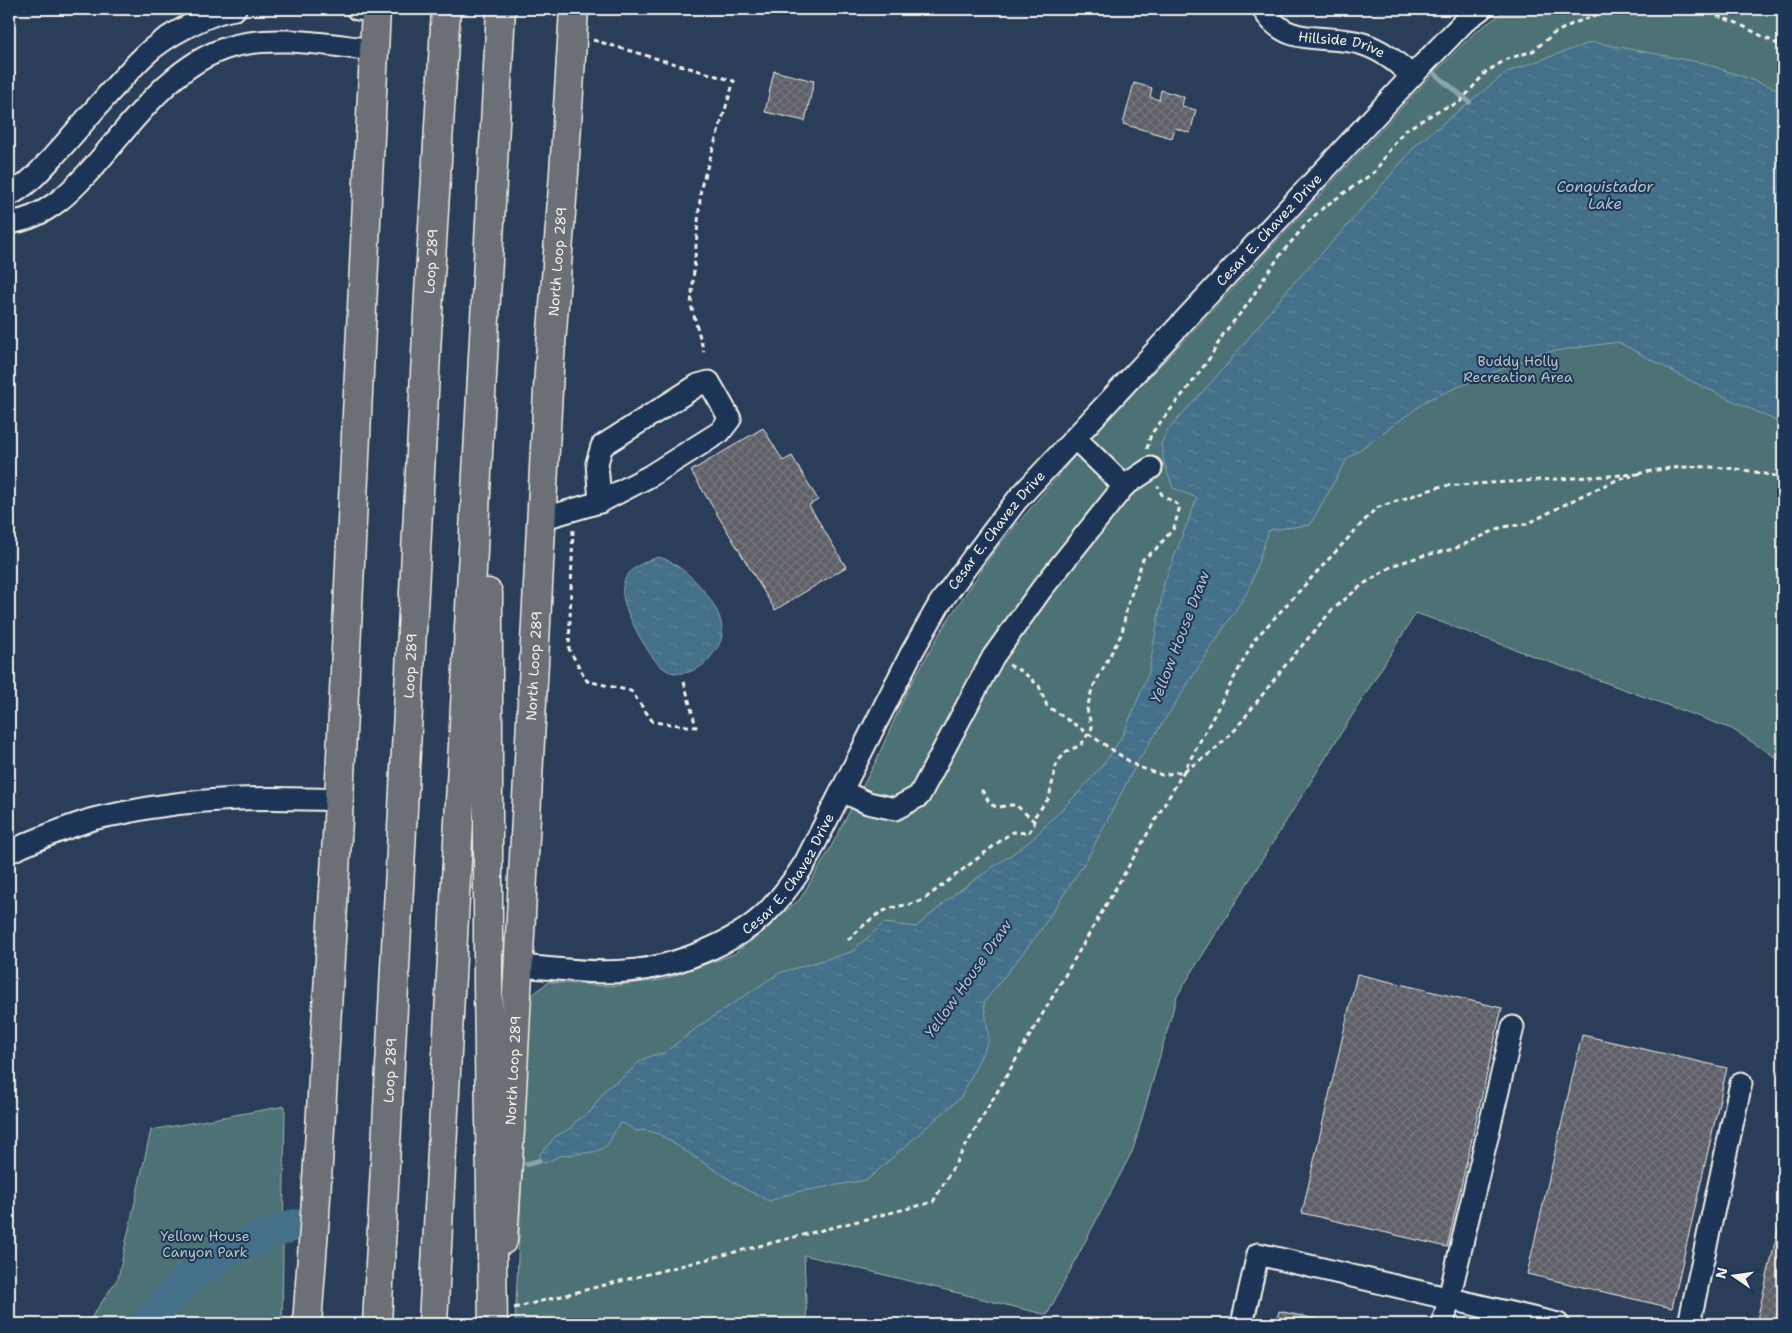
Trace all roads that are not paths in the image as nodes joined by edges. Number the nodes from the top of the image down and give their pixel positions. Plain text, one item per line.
1 (235, 9) edge
2 (370, 9) edge
3 (429, 9) edge
4 (446, 9) edge
5 (501, 9) edge
6 (516, 9) edge
7 (574, 9) edge
8 (1481, 9) edge
9 (1266, 14) edge
10 (374, 50) junction
11 (1412, 76) junction
12 (493, 149) junction
13 (9, 195) edge
14 (9, 223) edge
15 (429, 294) junction
16 (478, 436) junction
17 (1075, 438) junction
18 (1151, 468) road end
19 (1124, 486) junction
20 (600, 502) junction
21 (541, 519) junction
22 (841, 791) junction
23 (339, 800) junction
24 (9, 852) edge
25 (518, 966) junction
26 (1513, 1027) dead end
27 (1741, 1083) dead end
28 (384, 1173) junction
29 (1449, 1299) junction
30 (497, 1320) edge
31 (307, 1324) edge
32 (358, 1324) edge
33 (377, 1324) edge
34 (433, 1324) edge
35 (1242, 1324) edge
36 (1443, 1324) edge
37 (1558, 1324) edge
38 (1689, 1324) edge

1 - 13 street
2 - 10 main road
3 - 15 main road
4 - 15 main road, Loop 289
5 - 12 main road
6 - 12 main road
7 - 21 main road, North Loop 289
8 - 11 street, Cesar E. Chavez Drive
9 - 11 street, Hillside Drive
10 - 14 street
10 - 23 main road
11 - 17 street, Cesar E. Chavez Drive
12 - 16 main road
15 - 28 main road, Loop 289
16 - 30 main road
16 - 34 main road
17 - 19 street
17 - 22 street, Cesar E. Chavez Drive
18 - 19 street
19 - 22 street
20 - 20 street
20 - 21 street
21 - 25 main road, North Loop 289
22 - 25 street, Cesar E. Chavez Drive
23 - 24 street
23 - 31 main road
25 - 30 main road, North Loop 289
26 - 29 street
27 - 38 street
28 - 32 main road
28 - 33 main road, Loop 289
29 - 35 street
29 - 36 street
29 - 37 street

